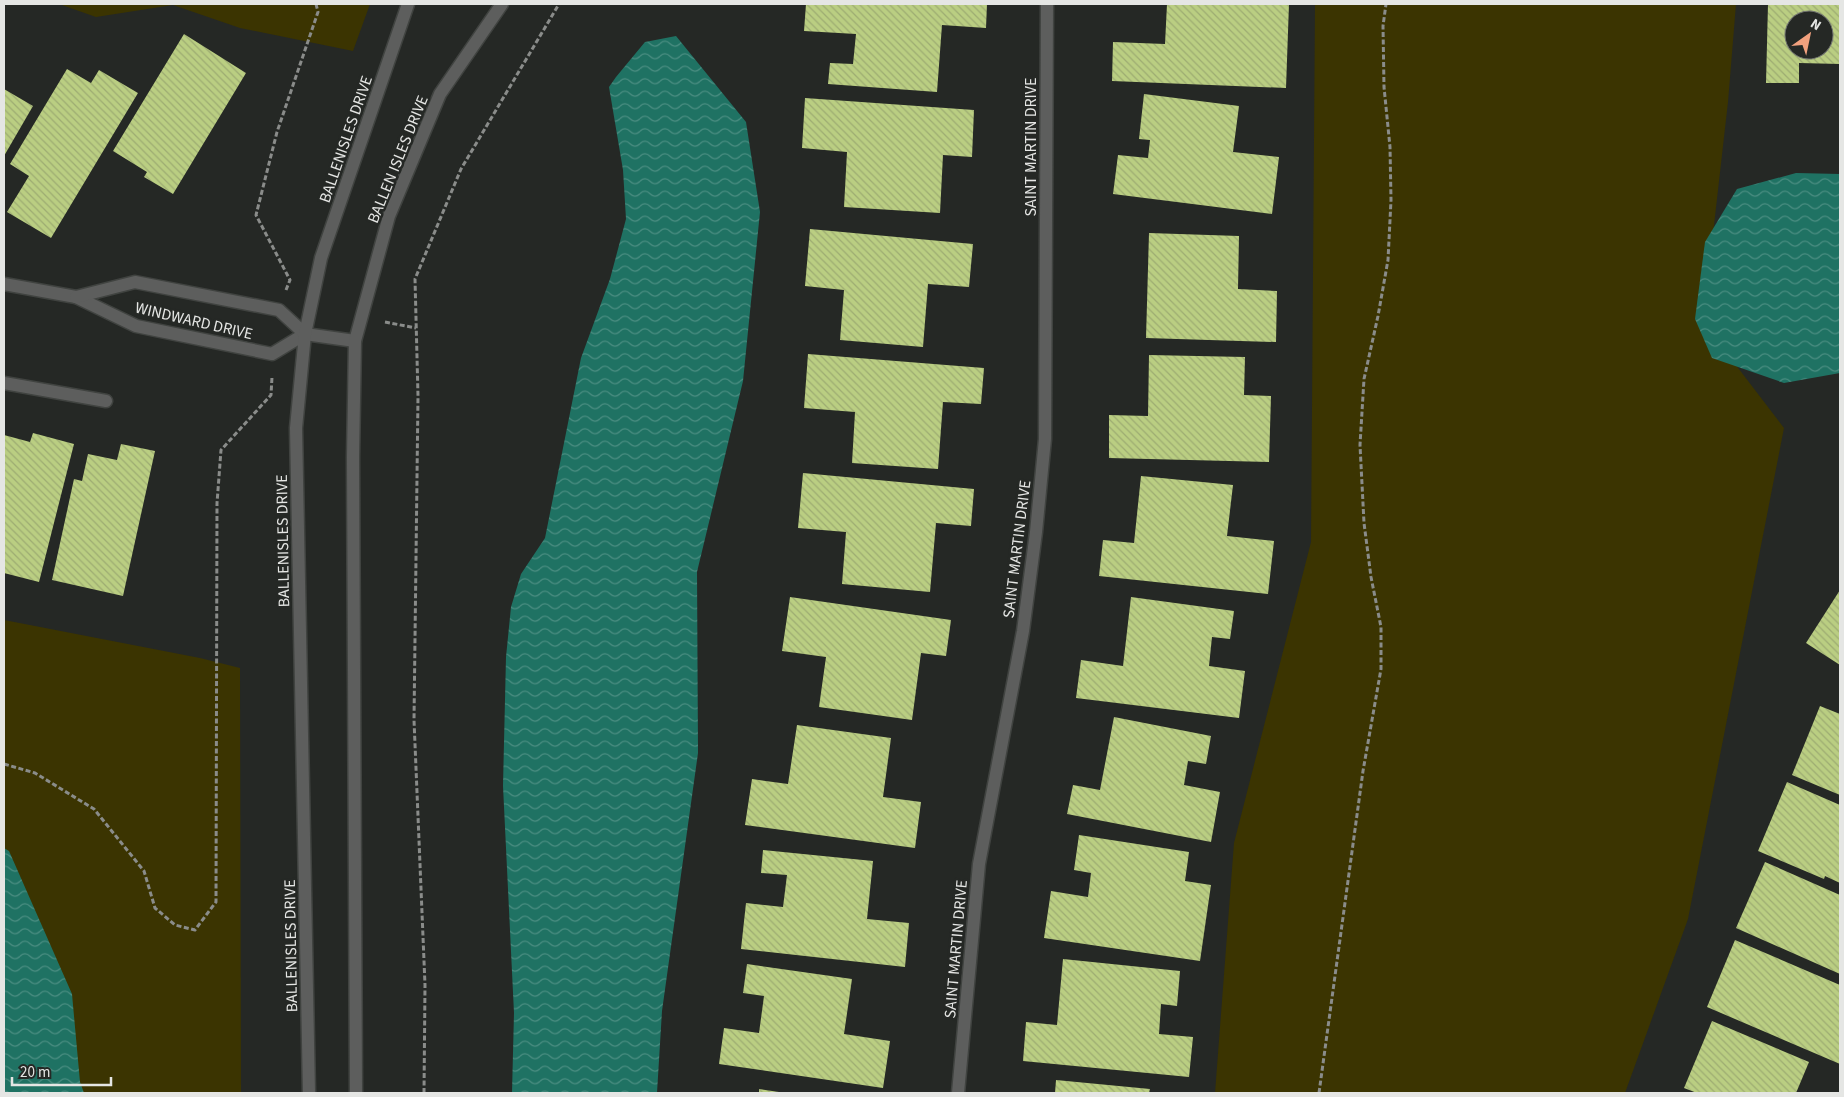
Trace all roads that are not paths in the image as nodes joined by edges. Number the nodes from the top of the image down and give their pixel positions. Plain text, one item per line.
1 (408, 4) edge
2 (502, 4) edge
3 (1047, 4) edge
4 (4, 284) edge
5 (76, 297) junction
6 (305, 334) junction
7 (355, 341) junction
8 (4, 383) edge
9 (106, 401) dead end
10 (309, 1093) edge
11 (356, 1093) edge
12 (958, 1093) edge

1 - 6 street, BALLENISLES DRIVE
2 - 7 street, BALLEN ISLES DRIVE
3 - 12 street, SAINT MARTIN DRIVE
4 - 5 street, WINDWARD DRIVE
5 - 6 street, WINDWARD DRIVE
5 - 6 street, WINDWARD DRIVE
6 - 7 street
6 - 10 street, BALLENISLES DRIVE
7 - 11 street
8 - 9 street

